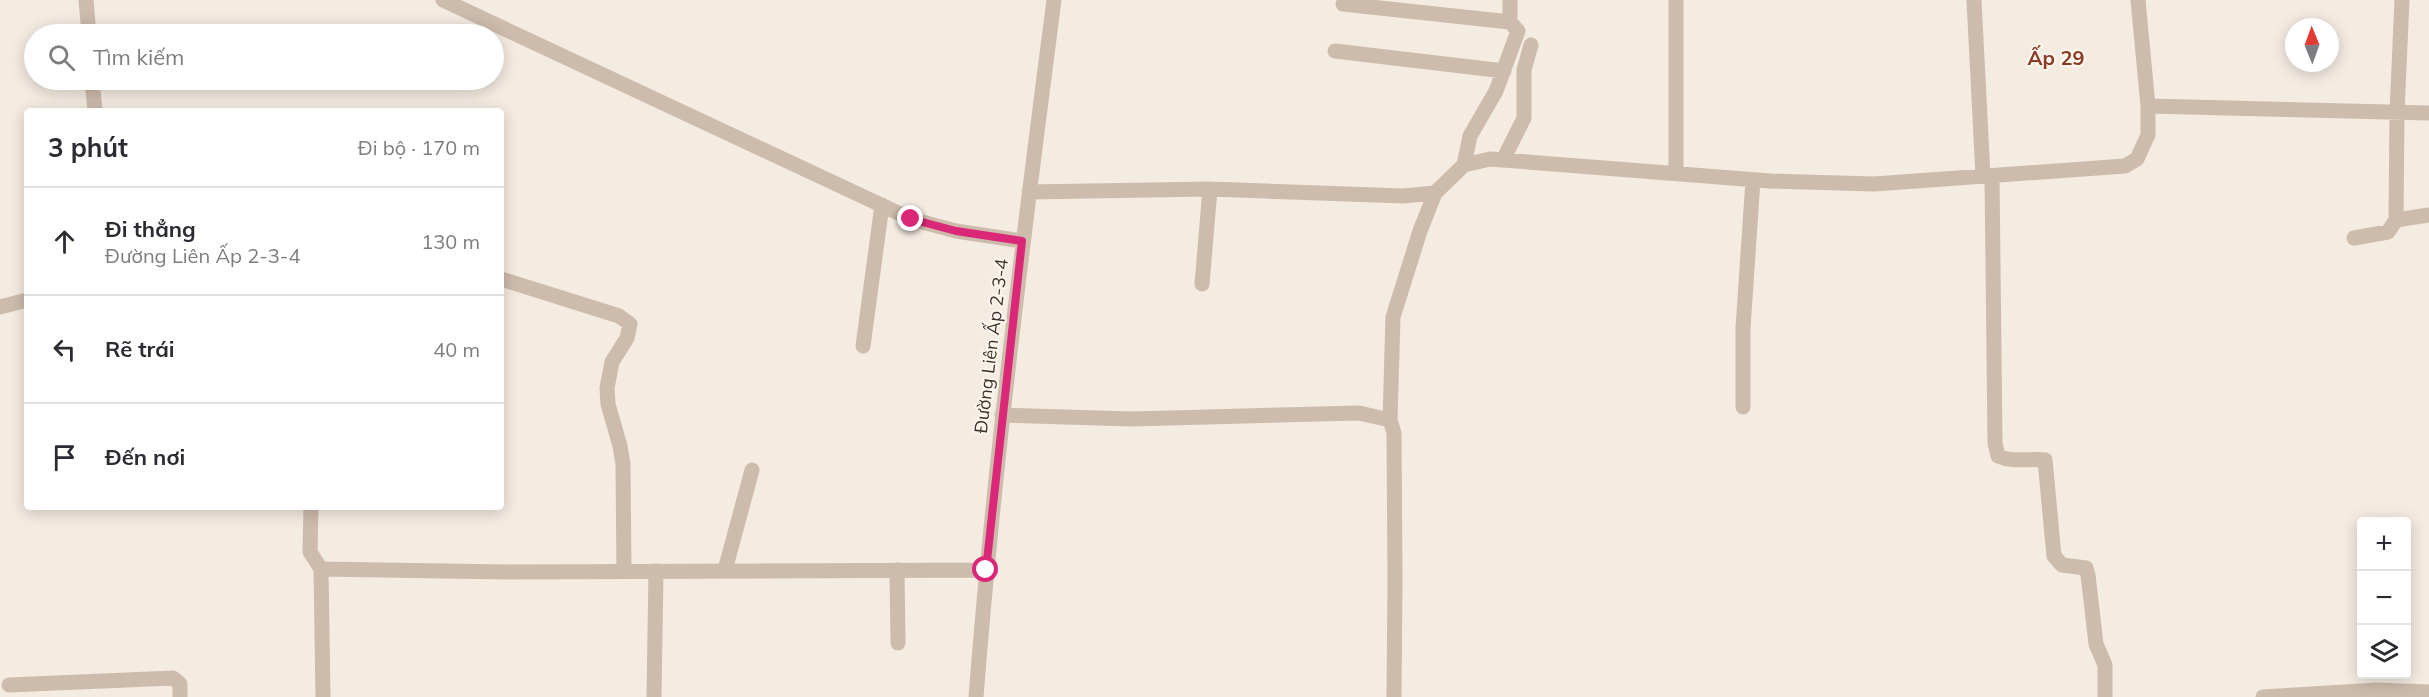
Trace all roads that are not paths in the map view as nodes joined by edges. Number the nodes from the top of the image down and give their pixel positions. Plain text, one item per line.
1 (86, 0) edge
2 (443, 0) edge
3 (1054, 0) edge
4 (1510, 0) edge
5 (1676, 0) edge
6 (1974, 0) edge
7 (2138, 0) edge
8 (2402, 0) edge
9 (1343, 4) dead end
10 (1510, 22) junction
11 (88, 24) edge
12 (494, 24) edge
13 (504, 28) edge
14 (1531, 45) dead end
15 (1335, 51) dead end
16 (1504, 71) junction
17 (94, 90) edge
18 (2148, 106) junction
19 (95, 108) edge
20 (2397, 112) junction
21 (2429, 113) edge
22 (1503, 160) junction
23 (1464, 165) junction
24 (1676, 173) junction
25 (1987, 176) junction
26 (1753, 180) junction
27 (1210, 189) junction
28 (1029, 192) junction
29 (1436, 193) junction
30 (882, 205) junction
31 (2429, 215) edge
32 (2396, 220) junction
33 (2354, 238) dead end
34 (1022, 241) junction
35 (504, 280) edge
36 (1202, 284) dead end
37 (24, 301) edge
38 (0, 306) edge
39 (863, 346) dead end
40 (1743, 407) dead end
41 (1002, 415) junction
42 (1390, 420) junction
43 (752, 470) dead end
44 (311, 510) edge
45 (321, 570) junction
46 (656, 570) junction
47 (725, 570) junction
48 (897, 570) junction
49 (986, 570) junction
50 (624, 571) junction
51 (898, 643) dead end
52 (9, 685) dead end
53 (2429, 692) edge
54 (180, 697) edge
55 (323, 697) edge
56 (654, 697) edge
57 (976, 697) edge
58 (1394, 697) edge
59 (2105, 697) edge
60 (2264, 697) edge

1 - 11 street
2 - 12 street
3 - 28 street, Đường Liên Ấp 2-3-4
4 - 10 street
5 - 24 street
6 - 25 street
7 - 18 street
8 - 20 street
9 - 10 street
10 - 16 street
13 - 30 street
14 - 22 street
15 - 16 street
16 - 23 street
17 - 19 street
18 - 20 street
18 - 25 street
20 - 21 street
20 - 32 street
22 - 23 street
22 - 24 street
23 - 29 street
24 - 26 street
25 - 26 street
25 - 59 street
26 - 40 street
27 - 28 street
27 - 29 street
27 - 36 street
28 - 34 street, Đường Liên Ấp 2-3-4
29 - 42 street
30 - 34 street
30 - 39 street
31 - 32 street
32 - 33 street
34 - 41 street, Đường Liên Ấp 2-3-4
35 - 50 street
37 - 38 street
41 - 42 street
41 - 49 street, Đường Liên Ấp 2-3-4
42 - 58 street
43 - 47 street
44 - 45 street
45 - 50 street
45 - 55 street
46 - 47 street
46 - 50 street
46 - 56 street
47 - 48 street
48 - 49 street
48 - 51 street
49 - 57 street, Đường Liên Ấp 2-3-4
52 - 54 street
53 - 60 street

